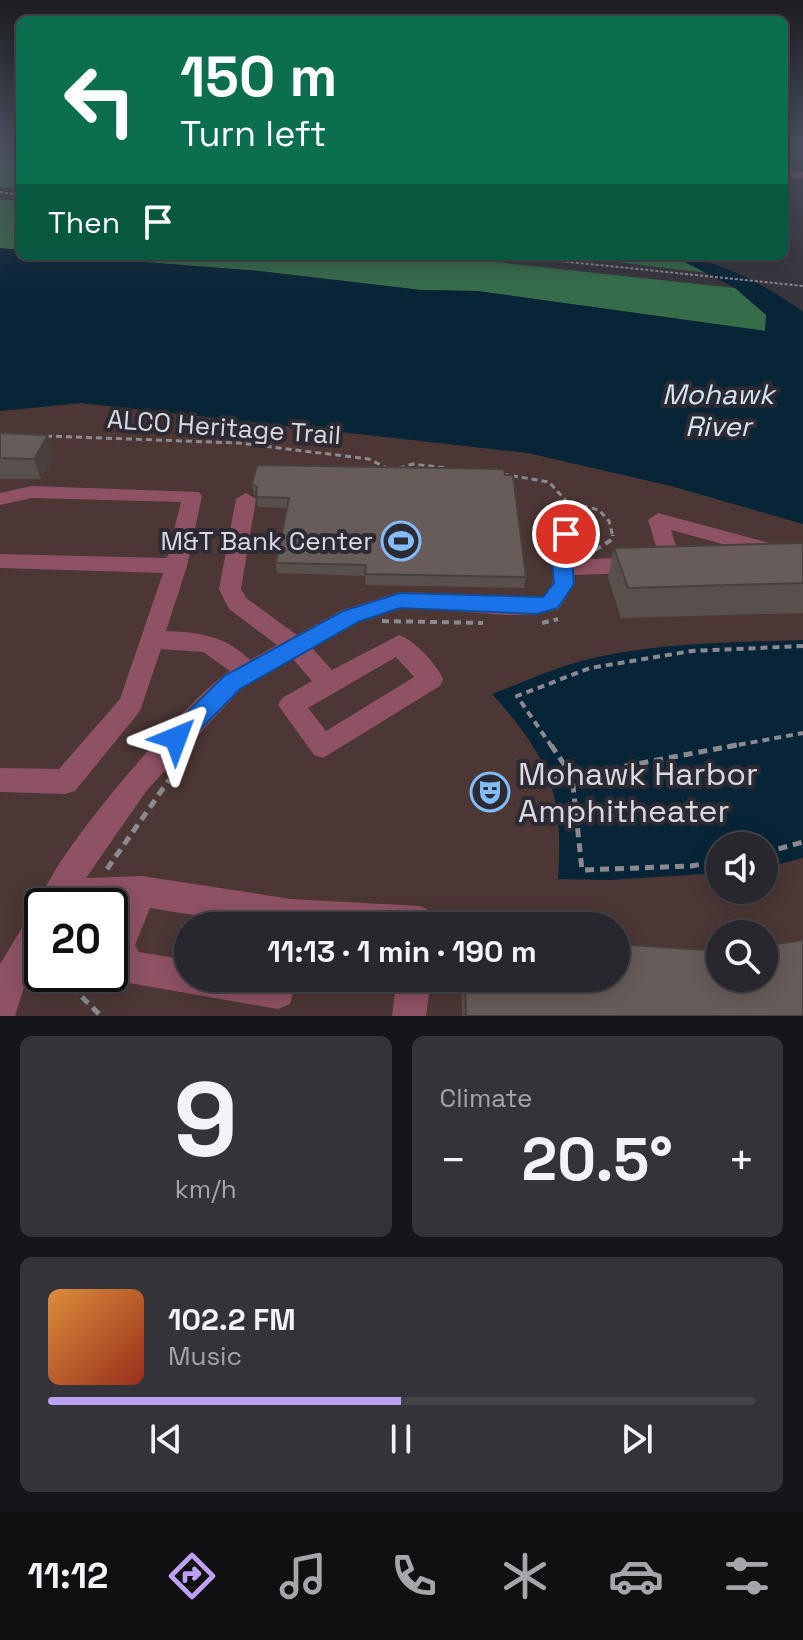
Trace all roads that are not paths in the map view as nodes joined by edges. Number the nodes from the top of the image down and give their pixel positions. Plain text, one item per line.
1 (0, 499) edge
2 (246, 499) dead end
3 (576, 525) dead end
4 (756, 546) junction
5 (803, 559) edge
6 (0, 561) edge
7 (731, 561) edge
8 (176, 566) junction
9 (573, 568) junction
10 (151, 640) junction
11 (294, 645) junction
12 (247, 673) junction
13 (329, 683) junction
14 (0, 780) edge
15 (74, 888) edge
16 (142, 891) junction
17 (128, 892) edge
18 (249, 912) edge
19 (24, 955) edge
20 (174, 975) edge
21 (412, 992) edge
22 (0, 1011) edge
23 (409, 1016) edge

1 - 8 street
2 - 11 street
3 - 9 street
4 - 5 street
4 - 7 street
4 - 9 street
6 - 8 street
8 - 10 street
9 - 11 street
10 - 12 street
10 - 14 street
11 - 12 street
11 - 13 street
12 - 15 street
13 - 13 street
16 - 17 street
16 - 18 street
16 - 20 street
19 - 22 street
21 - 23 street

